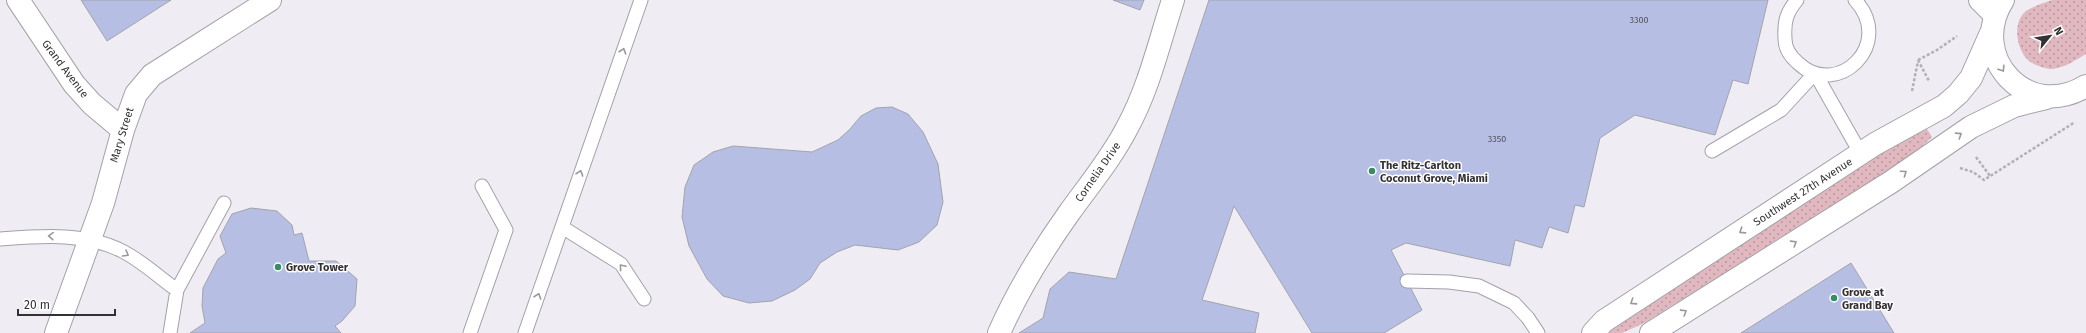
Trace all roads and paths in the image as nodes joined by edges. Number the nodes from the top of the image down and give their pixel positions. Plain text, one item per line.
1 (18, 0) edge
2 (270, 0) edge
3 (641, 0) edge
4 (1173, 0) edge
5 (1797, 0) edge
6 (1855, 0) edge
7 (1980, 0) edge
8 (1996, 16) edge
9 (1962, 32) dead end
10 (1918, 60) junction
11 (1815, 73) junction
12 (1932, 86) dead end
13 (2086, 86) edge
14 (1911, 98) dead end
15 (2046, 98) junction
16 (2079, 120) dead end
17 (123, 130) junction
18 (1712, 151) dead end
19 (1972, 152) dead end
20 (1861, 154) junction
21 (1954, 166) dead end
22 (1990, 176) junction
23 (482, 186) dead end
24 (224, 203) dead end
25 (562, 227) junction
26 (0, 240) edge
27 (90, 240) junction
28 (1407, 281) dead end
29 (177, 290) junction
30 (644, 299) dead end
31 (56, 333) edge
32 (170, 333) edge
33 (470, 333) edge
34 (525, 333) edge
35 (999, 333) edge
36 (1538, 333) edge
37 (1593, 333) edge
38 (1652, 333) edge

1 - 17 main road, Grand Avenue
2 - 17 main road, Mary Street
25 -> 3 lane
4 - 35 main road, Cornelia Drive
5 - 11 lane
6 - 11 lane
7 - 8 main road
8 -> 15 main road
8 - 20 main road, Southwest 27th Avenue
9 - 10 path
10 - 12 path
10 - 14 path
11 - 18 lane
11 - 20 lane
13 - 15 main road
38 -> 15 main road
16 - 22 path
17 - 27 main road, Mary Street
19 - 22 path
20 -> 37 main road, Southwest 27th Avenue
21 - 22 path
23 - 33 lane
24 - 29 lane
30 -> 25 lane
34 -> 25 lane
27 -> 26 lane
27 -> 29 lane
27 - 31 main road, Mary Street
28 - 36 lane
29 - 32 lane

